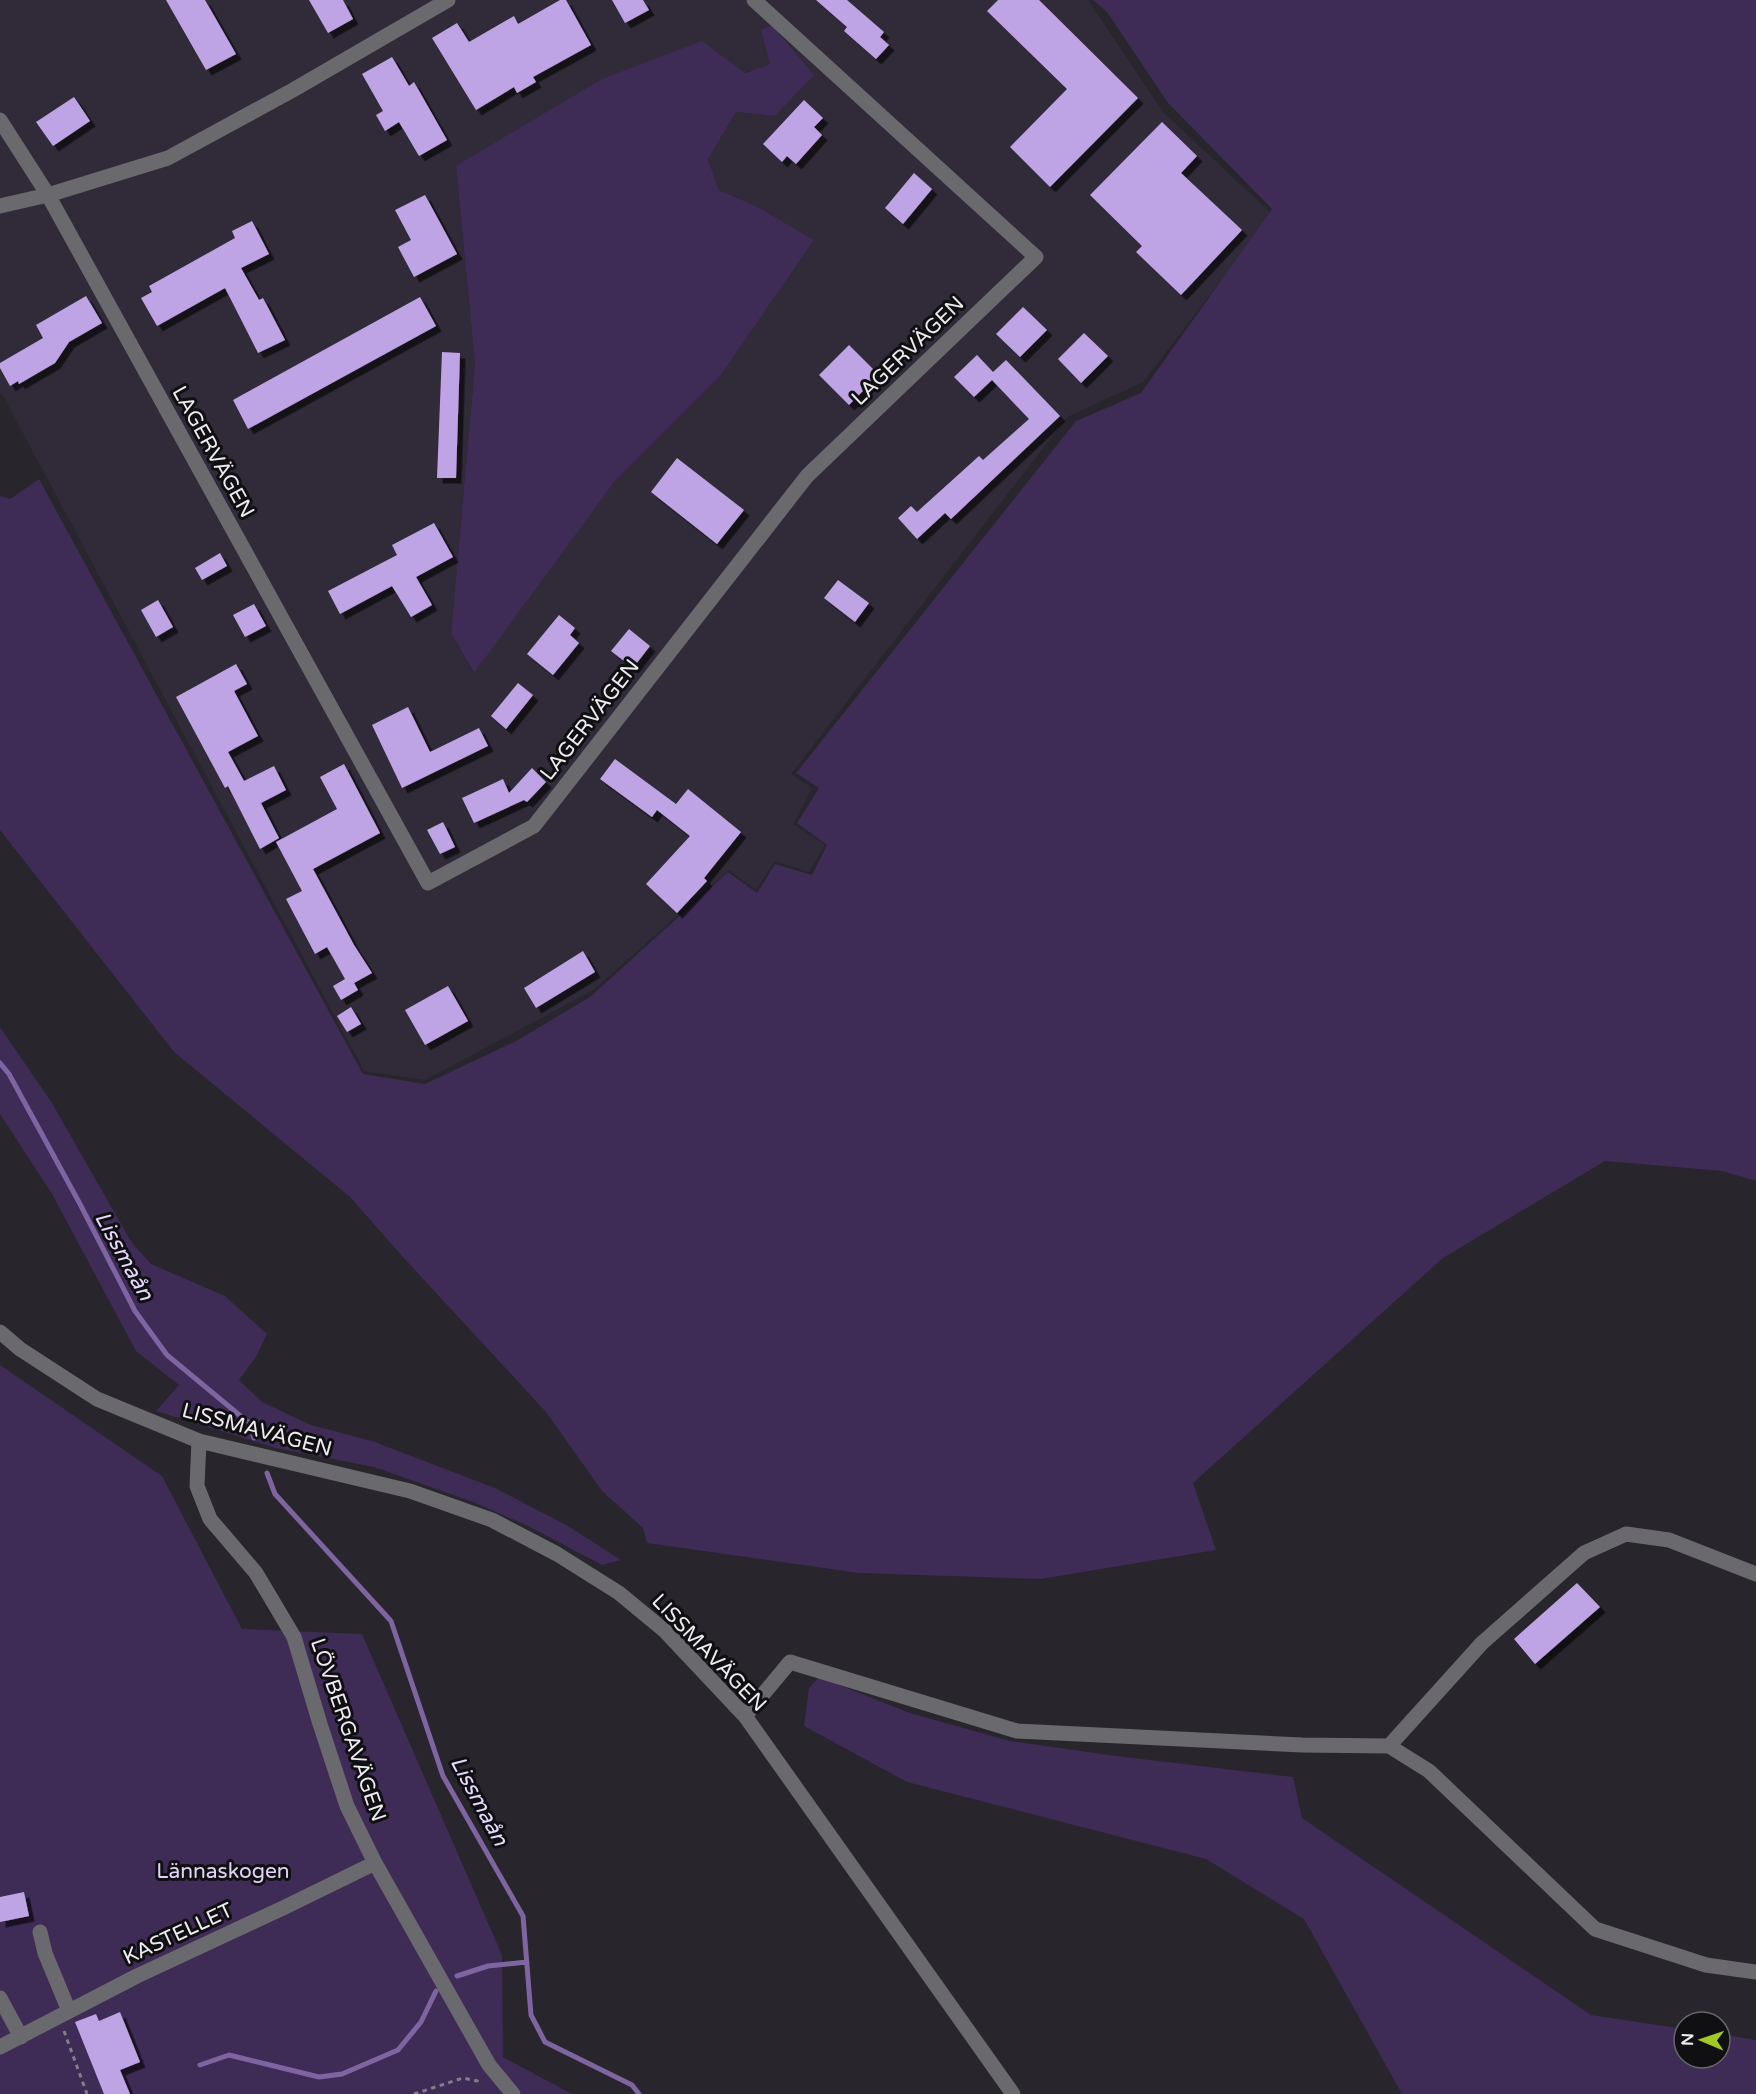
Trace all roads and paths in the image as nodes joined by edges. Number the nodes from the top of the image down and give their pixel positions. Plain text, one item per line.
1 (448, 0) edge
2 (754, 0) edge
3 (0, 120) edge
4 (48, 195) junction
5 (0, 206) edge
6 (0, 1332) edge
7 (199, 1441) junction
8 (1756, 1574) edge
9 (745, 1716) junction
10 (1389, 1746) junction
11 (375, 1863) junction
12 (40, 1932) dead end
13 (1756, 1972) edge
14 (0, 1998) edge
15 (64, 2013) junction
16 (21, 2037) junction
17 (0, 2047) edge
18 (477, 2081) dead end
19 (87, 2094) edge
20 (414, 2094) edge
21 (513, 2094) edge
22 (1013, 2094) edge

1 - 4 street
2 - 4 street, LAGERVÄGEN
3 - 4 street
4 - 5 street
6 - 7 street, LISSMAVÄGEN
7 - 9 street, LISSMAVÄGEN
7 - 11 street, LÖVBERGAVÄGEN
8 - 10 street
9 - 10 street
9 - 22 street, LISSMAVÄGEN
10 - 13 street
11 - 15 street, KASTELLET
11 - 21 street, LÖVBERGAVÄGEN
12 - 15 street
14 - 16 street
15 - 16 street, KASTELLET
15 - 19 path
16 - 17 street, KASTELLET
18 - 20 path

